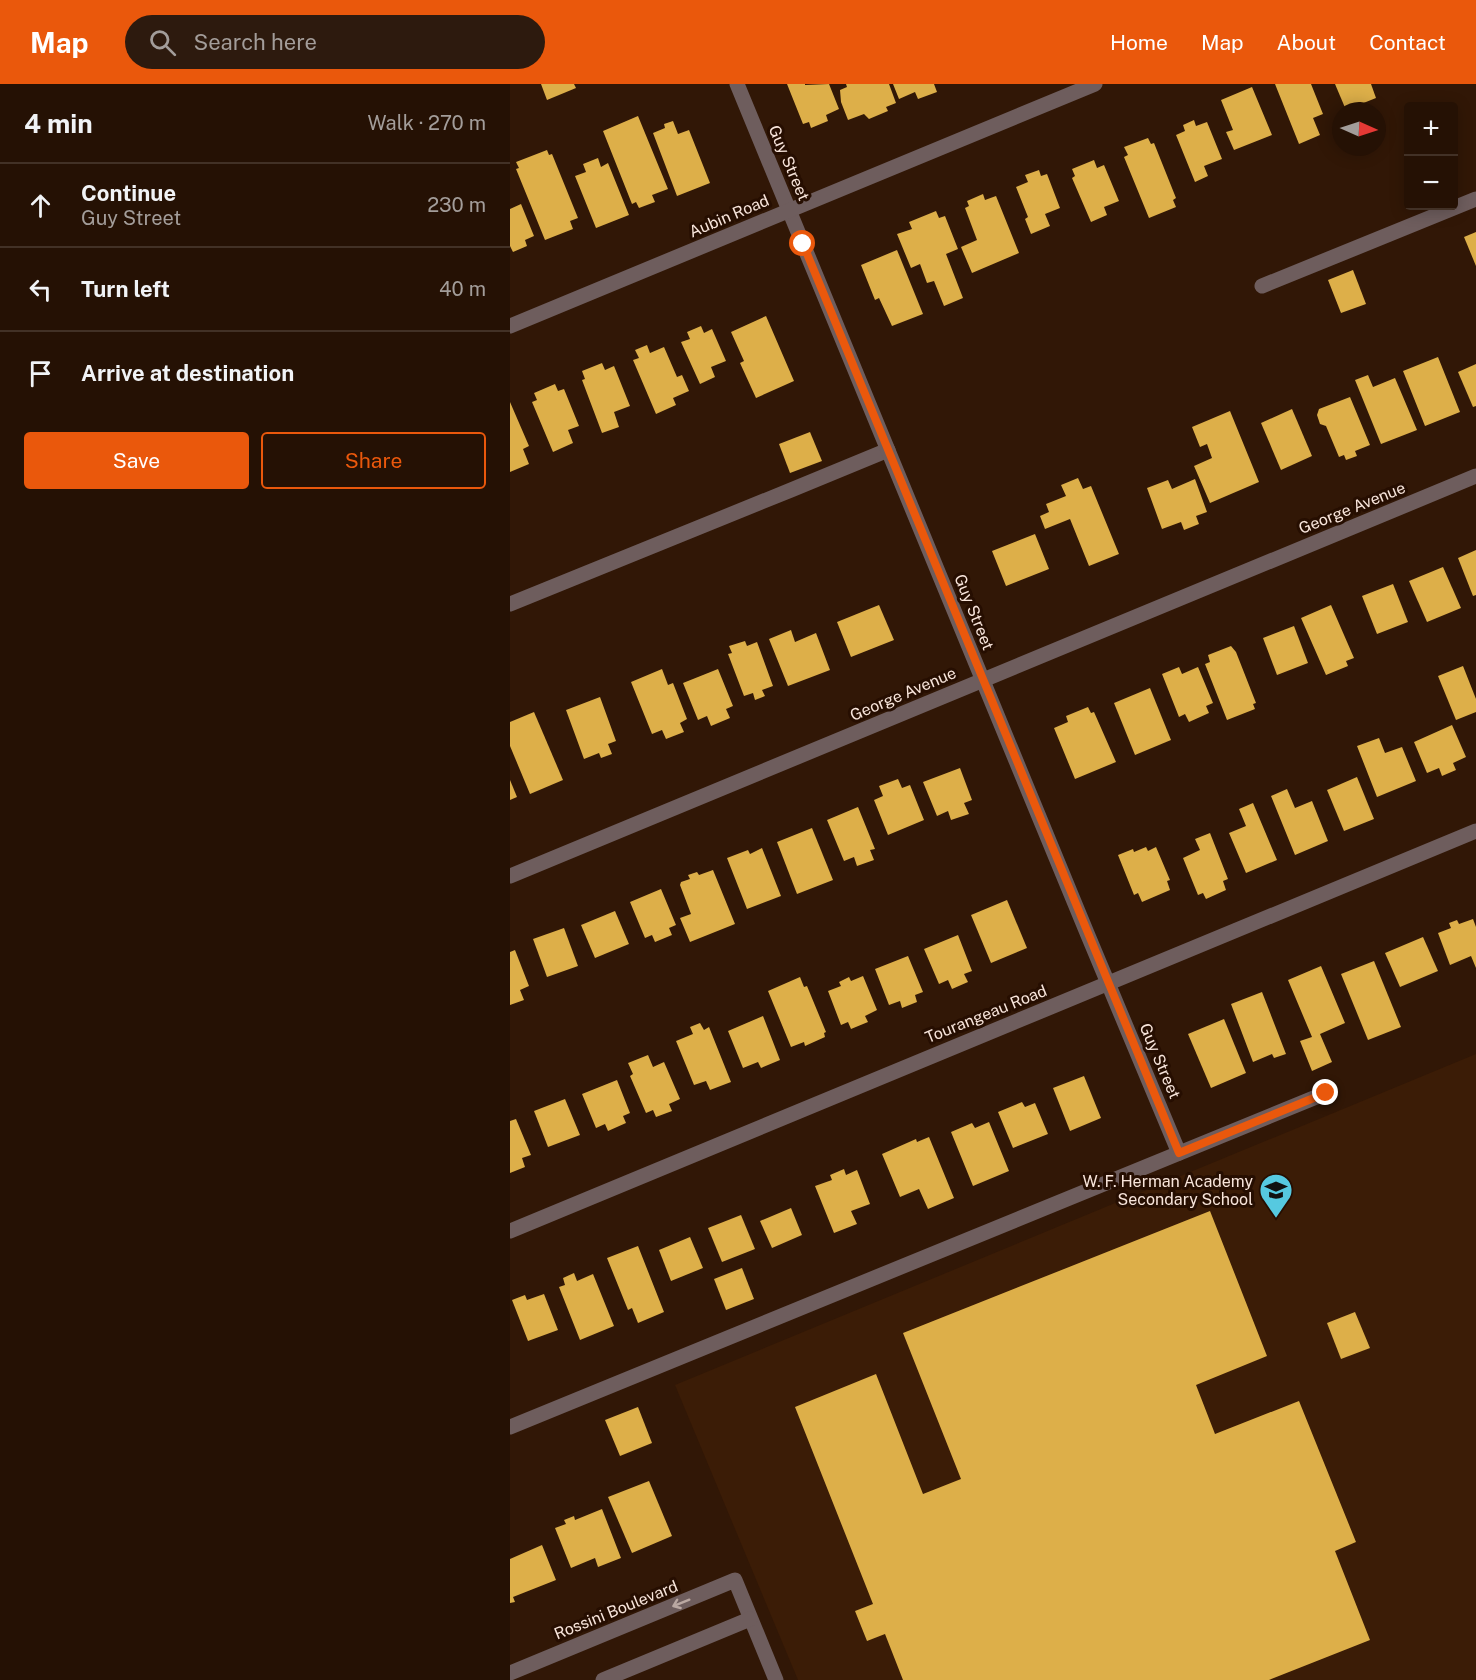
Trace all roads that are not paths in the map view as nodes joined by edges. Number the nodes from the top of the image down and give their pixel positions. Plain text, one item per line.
1 (737, 84) edge
2 (1095, 84) edge
3 (1476, 199) edge
4 (789, 211) junction
5 (1262, 286) dead end
6 (510, 327) edge
7 (888, 450) junction
8 (1476, 476) edge
9 (510, 604) edge
10 (982, 680) junction
11 (1476, 831) edge
12 (510, 876) edge
13 (1108, 984) junction
14 (1326, 1093) dead end
15 (1179, 1153) junction
16 (510, 1231) edge
17 (510, 1427) edge
18 (750, 1619) junction
19 (510, 1673) edge
20 (603, 1680) edge
21 (776, 1680) edge

1 - 4 street, Guy Street
2 - 4 street, Aubin Road
3 - 5 street
4 - 6 street, Aubin Road
4 - 7 street, Guy Street
7 - 9 street
7 - 10 street, Guy Street
8 - 10 street, George Avenue
10 - 12 street, George Avenue
10 - 13 street, Guy Street
11 - 13 street, Tourangeau Road
13 - 15 street, Guy Street
13 - 16 street, Tourangeau Road
14 - 15 street
15 - 17 street
18 -> 19 street, Rossini Boulevard
18 - 20 street
18 - 21 street

